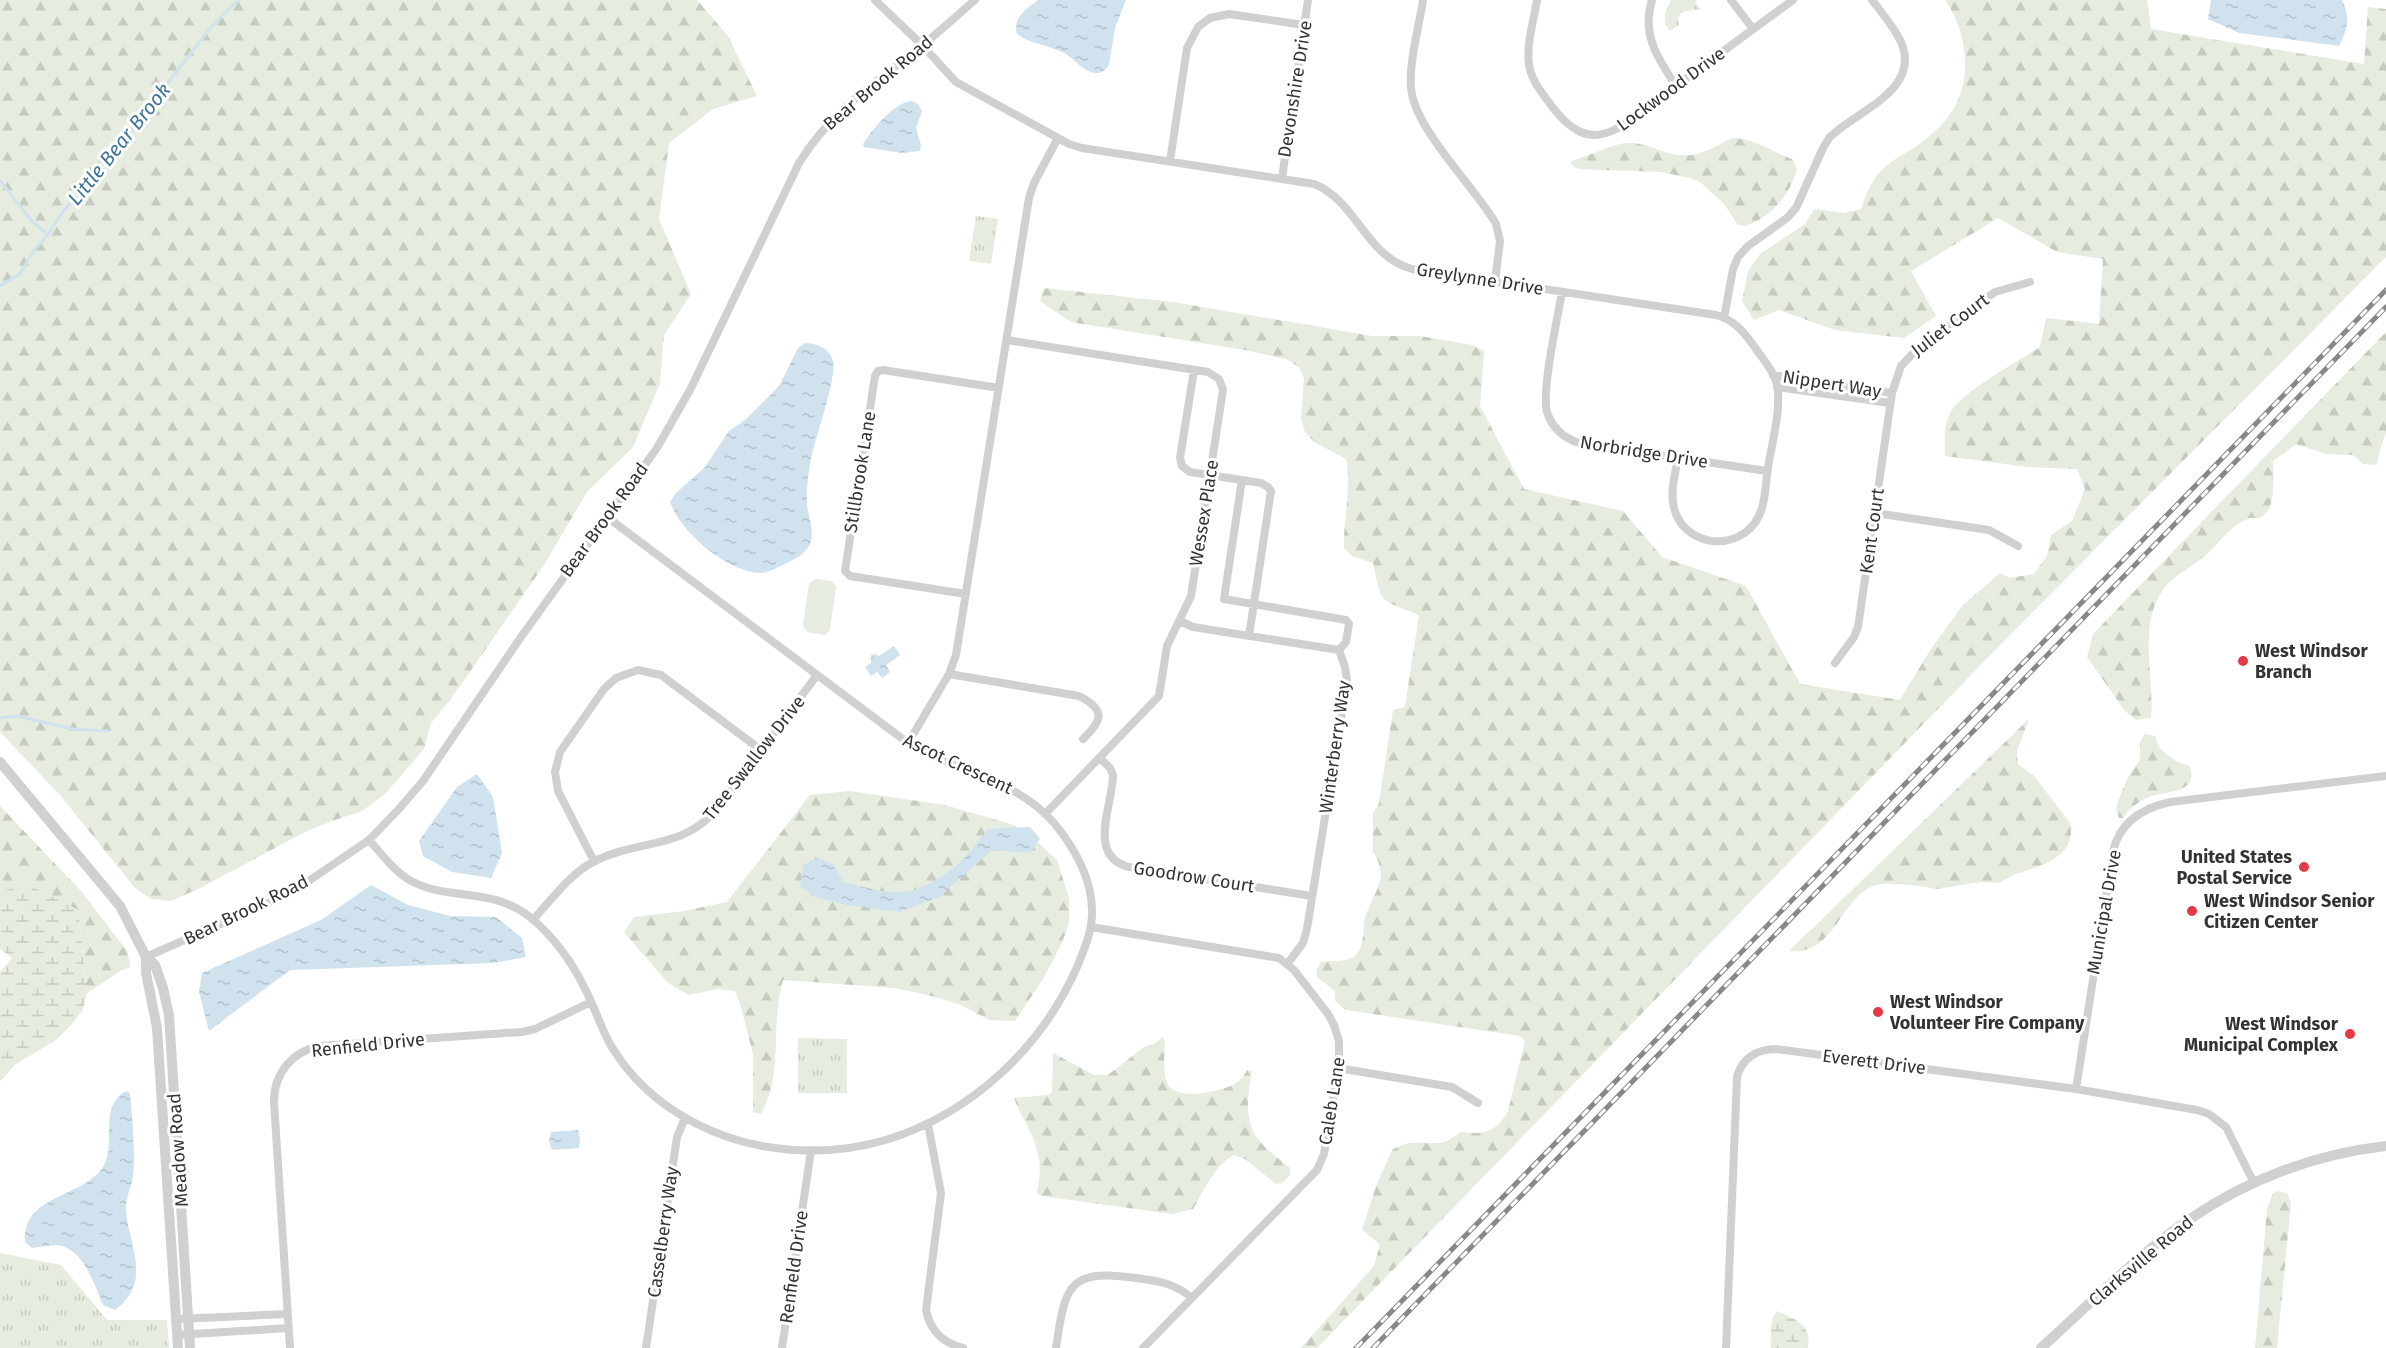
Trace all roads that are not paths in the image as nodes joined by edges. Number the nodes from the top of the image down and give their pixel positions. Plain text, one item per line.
1 (875, 0) edge
2 (975, 0) edge
3 (1308, 0) edge
4 (1423, 0) edge
5 (1537, 0) edge
6 (1652, 0) edge
7 (1731, 0) edge
8 (1793, 0) edge
9 (1872, 0) edge
10 (1304, 25) junction
11 (1753, 29) junction
12 (922, 45) junction
13 (1676, 86) junction
14 (1058, 138) junction
15 (1170, 161) junction
16 (1282, 178) junction
17 (1495, 282) junction
18 (2030, 282) dead end
19 (1562, 292) junction
20 (1724, 318) junction
21 (1007, 340) junction
22 (1194, 370) junction
23 (1773, 375) junction
24 (1777, 387) junction
25 (999, 388) junction
26 (1892, 393) junction
27 (1890, 403) junction
28 (1678, 458) junction
29 (1767, 471) junction
30 (1210, 475) junction
31 (1242, 480) junction
32 (1875, 513) junction
33 (607, 517) junction
34 (2018, 546) dead end
35 (966, 594) junction
36 (1254, 605) junction
37 (1180, 621) junction
38 (1249, 636) junction
39 (1339, 650) junction
40 (1835, 663) dead end
41 (949, 674) junction
42 (817, 675) junction
43 (1083, 740) dead end
44 (908, 743) junction
45 (761, 750) junction
46 (1100, 758) junction
47 (0, 762) edge
48 (2386, 776) edge
49 (1045, 814) junction
50 (369, 840) junction
51 (594, 861) junction
52 (1312, 896) junction
53 (533, 920) junction
54 (1091, 927) junction
55 (146, 957) junction
56 (1288, 963) junction
57 (591, 1002) junction
58 (1338, 1068) junction
59 (2076, 1089) junction
60 (1478, 1103) dead end
61 (685, 1118) junction
62 (928, 1124) junction
63 (2386, 1146) edge
64 (811, 1150) junction
65 (2254, 1183) junction
66 (1192, 1298) junction
67 (288, 1314) junction
68 (177, 1319) junction
69 (189, 1319) junction
70 (288, 1328) junction
71 (190, 1334) junction
72 (177, 1335) junction
73 (178, 1348) edge
74 (190, 1348) edge
75 (290, 1348) edge
76 (646, 1348) edge
77 (783, 1348) edge
78 (963, 1348) edge
79 (1056, 1348) edge
80 (1143, 1348) edge
81 (1726, 1348) edge
82 (2041, 1348) edge

1 - 12 street, Greylynne Drive
2 - 12 street, Bear Brook Road
3 - 10 street, Devonshire Drive
4 - 17 street
5 - 13 street, Lockwood Drive
6 - 13 street
7 - 11 street
8 - 11 street, Lockwood Drive
9 - 20 street
10 - 15 street
10 - 16 street, Devonshire Drive
11 - 13 street, Lockwood Drive
12 - 14 street, Greylynne Drive
12 - 33 street, Bear Brook Road
14 - 15 street, Greylynne Drive
14 - 21 street
15 - 16 street, Greylynne Drive
16 - 17 street, Greylynne Drive
17 - 19 street, Greylynne Drive
18 - 26 street, Juliet Court
19 - 20 street, Greylynne Drive
19 - 28 street, Norbridge Drive
20 - 23 street, Greylynne Drive
21 - 22 street, Wessex Place
21 - 25 street
22 - 30 street, Wessex Place
22 - 30 street
23 - 24 street, Greylynne Drive
23 - 26 street, Nippert Way
24 - 27 street, Nippert Way
24 - 29 street, Greylynne Drive
25 - 35 street
25 - 35 street, Stillbrook Lane
26 - 27 street, Kent Court
27 - 32 street, Kent Court
28 - 29 street, Norbridge Drive
28 - 29 street, Greylynne Drive
30 - 31 street
30 - 37 street, Wessex Place
31 - 36 street
31 - 36 street
32 - 34 street
32 - 40 street, Kent Court
33 - 42 street, Ascot Crescent
33 - 50 street, Bear Brook Road
35 - 41 street
36 - 38 street
36 - 39 street
37 - 38 street
37 - 46 street, Wessex Place
38 - 39 street
39 - 52 street, Winterberry Way
41 - 43 street
41 - 44 street
42 - 44 street, Ascot Crescent
42 - 45 street, Tree Swallow Drive
44 - 49 street, Ascot Crescent
45 - 51 street, Tree Swallow Drive
45 - 51 street
46 - 49 street, Wessex Place
46 - 52 street, Goodrow Court
47 - 55 street, Meadow Road
48 - 59 street, Municipal Drive
49 - 54 street, Ascot Crescent
50 - 53 street, Ascot Crescent
50 - 55 street, Bear Brook Road
51 - 53 street, Tree Swallow Drive
52 - 56 street, Winterberry Way
53 - 57 street, Ascot Crescent
54 - 56 street
54 - 62 street, Ascot Crescent
55 - 68 street, Meadow Road
55 - 69 street, Meadow Road
56 - 58 street, Caleb Lane
57 - 61 street, Ascot Crescent
57 - 67 street, Renfield Drive
58 - 60 street
58 - 66 street, Caleb Lane
59 - 65 street, Everett Drive
59 - 81 street, Everett Drive
61 - 64 street, Ascot Crescent
61 - 76 street, Casselberry Way
62 - 64 street, Ascot Crescent
62 - 78 street
63 - 65 street, Clarksville Road
64 - 77 street, Renfield Drive
65 - 82 street, Clarksville Road
66 - 79 street
66 - 80 street, Caleb Lane
67 - 69 street
67 - 70 street, Renfield Drive
68 - 69 street
68 - 72 street, Meadow Road
69 - 71 street, Meadow Road
70 - 71 street
70 - 75 street, Renfield Drive
71 - 72 street
71 - 74 street, Meadow Road
72 - 73 street, Meadow Road

